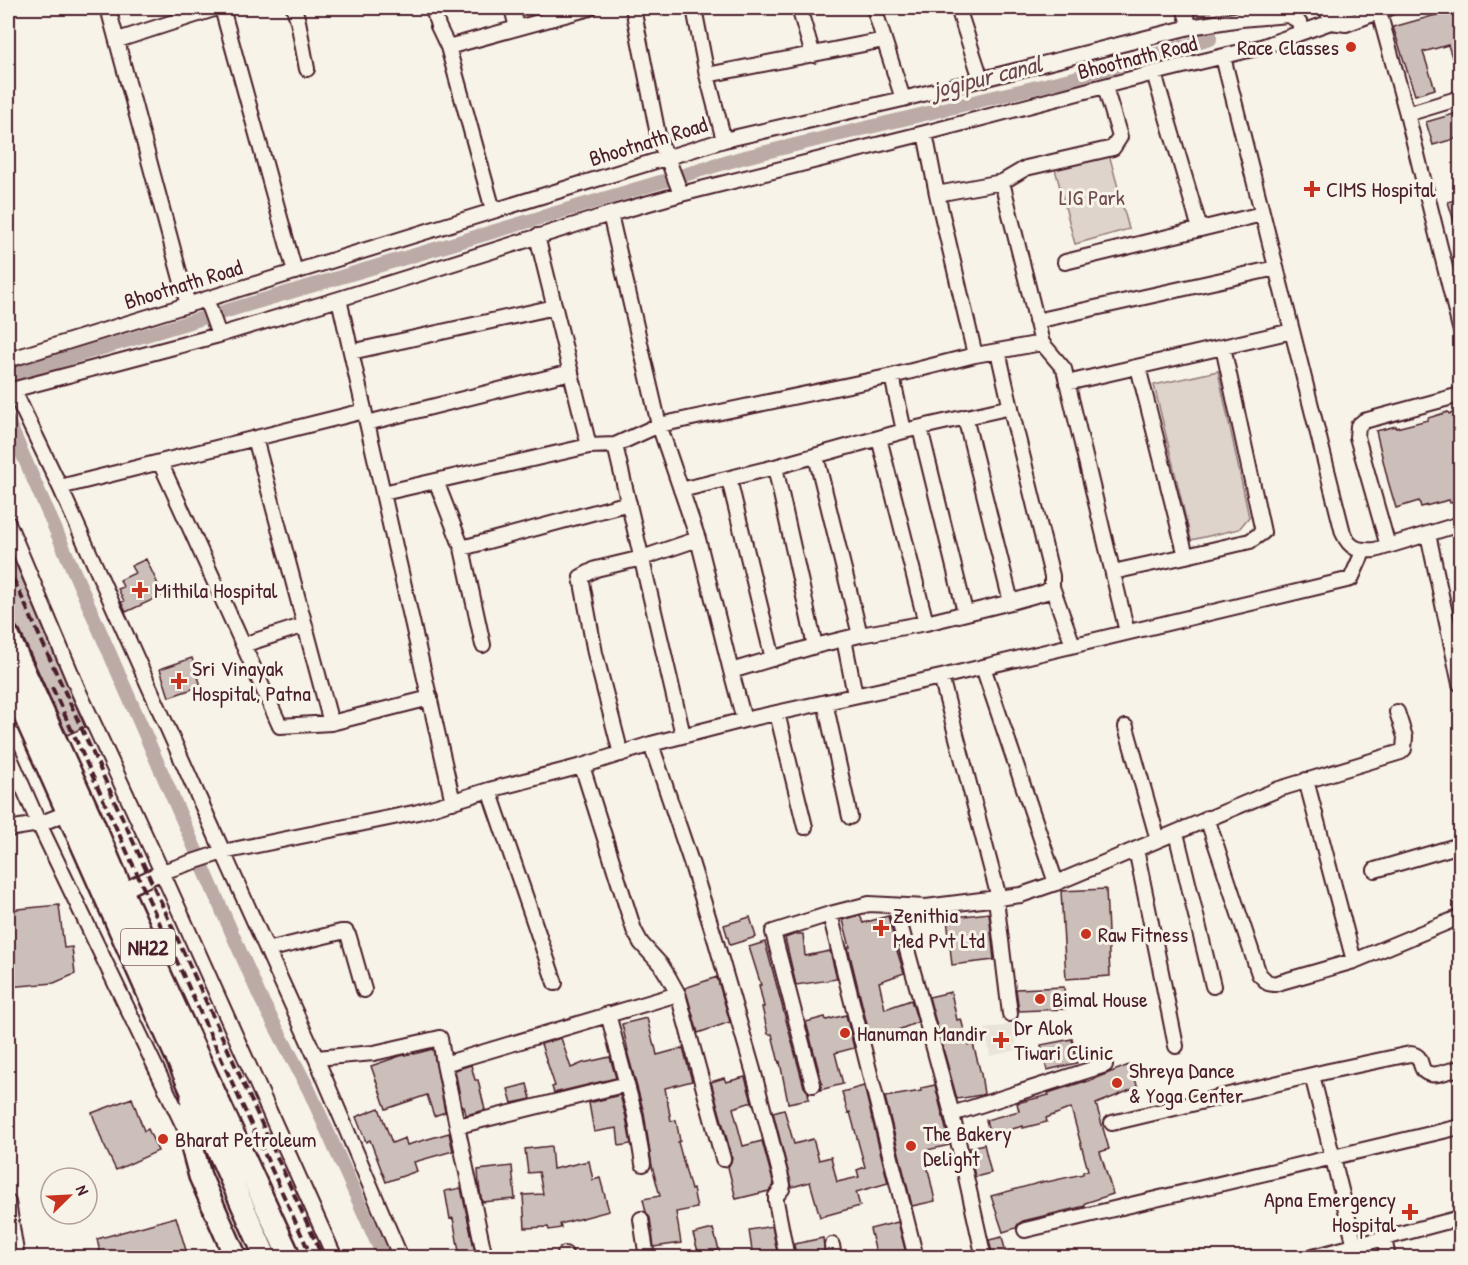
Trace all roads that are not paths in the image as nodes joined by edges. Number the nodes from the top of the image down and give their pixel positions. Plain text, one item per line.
1 (108, 8) edge
2 (217, 8) edge
3 (222, 8) edge
4 (294, 8) edge
5 (433, 8) edge
6 (512, 8) edge
7 (590, 8) edge
8 (633, 8) edge
9 (694, 8) edge
10 (799, 8) edge
11 (874, 8) edge
12 (958, 8) edge
13 (1184, 8) edge
14 (1327, 8) edge
15 (1349, 8) edge
16 (1382, 9) edge
17 (1331, 22) junction
18 (1195, 26) junction
19 (517, 28) junction
20 (1305, 31) junction
21 (118, 40) junction
22 (884, 40) junction
23 (448, 47) junction
24 (813, 55) junction
25 (1223, 57) junction
26 (307, 69) dead end
27 (1154, 73) junction
28 (707, 75) junction
29 (981, 79) junction
30 (1105, 87) junction
31 (1461, 98) edge
32 (903, 99) junction
33 (1407, 114) junction
34 (925, 134) junction
35 (724, 140) junction
36 (668, 161) junction
37 (1002, 182) junction
38 (679, 188) junction
39 (937, 194) junction
40 (493, 210) junction
41 (610, 214) junction
42 (1262, 214) junction
43 (1200, 229) junction
44 (537, 236) junction
45 (1065, 262) dead end
46 (1276, 268) junction
47 (295, 272) junction
48 (339, 299) junction
49 (207, 301) junction
50 (189, 305) junction
51 (555, 307) junction
52 (1036, 321) junction
53 (1461, 328) edge
54 (218, 331) junction
55 (1292, 331) junction
56 (1042, 344) junction
57 (1223, 347) junction
58 (998, 351) junction
59 (351, 352) junction
60 (975, 355) junction
61 (8, 360) edge
62 (1138, 366) junction
63 (571, 372) junction
64 (892, 376) junction
65 (1067, 383) junction
66 (10, 390) edge
67 (1461, 395) edge
68 (1011, 407) junction
69 (366, 417) junction
70 (965, 417) junction
71 (659, 425) junction
72 (920, 428) junction
73 (904, 431) junction
74 (255, 438) junction
75 (879, 438) junction
76 (615, 445) junction
77 (589, 446) junction
78 (816, 456) junction
79 (160, 462) junction
80 (775, 467) junction
81 (729, 478) junction
82 (436, 481) junction
83 (60, 487) junction
84 (681, 490) junction
85 (384, 493) junction
86 (628, 503) junction
87 (8, 524) edge
88 (1461, 524) edge
89 (1428, 534) junction
90 (698, 539) junction
91 (1388, 546) junction
92 (462, 548) junction
93 (1364, 550) junction
94 (1186, 556) junction
95 (642, 558) junction
96 (1113, 572) junction
97 (1052, 587) junction
98 (1011, 602) junction
99 (965, 612) junction
100 (926, 623) junction
101 (305, 625) junction
102 (1127, 632) junction
103 (860, 635) junction
104 (8, 636) edge
105 (844, 639) junction
106 (243, 645) junction
107 (483, 645) dead end
108 (1073, 645) junction
109 (815, 646) junction
110 (773, 659) junction
111 (983, 667) junction
112 (731, 671) junction
113 (941, 677) junction
114 (8, 678) edge
115 (1461, 684) edge
116 (855, 695) junction
117 (430, 698) junction
118 (825, 702) junction
119 (1397, 712) dead end
120 (777, 713) junction
121 (744, 720) junction
122 (332, 723) junction
123 (1126, 727) dead end
124 (683, 735) junction
125 (651, 744) junction
126 (8, 753) edge
127 (621, 754) junction
128 (582, 766) junction
129 (1306, 780) junction
130 (489, 790) junction
131 (453, 802) junction
132 (68, 813) junction
133 (850, 817) dead end
134 (1207, 818) junction
135 (39, 824) junction
136 (805, 827) dead end
137 (8, 829) edge
138 (1176, 833) junction
139 (1158, 840) junction
140 (1461, 845) edge
141 (1136, 849) junction
142 (220, 853) junction
143 (1375, 870) dead end
144 (162, 872) junction
145 (1056, 883) junction
146 (122, 891) junction
147 (998, 898) junction
148 (895, 906) junction
149 (830, 914) junction
150 (1461, 917) edge
151 (267, 950) junction
152 (1354, 961) junction
153 (555, 983) dead end
154 (1213, 986) dead end
155 (364, 990) dead end
156 (678, 994) junction
157 (608, 1014) junction
158 (1010, 1014) dead end
159 (1176, 1046) dead end
160 (316, 1058) junction
161 (444, 1064) junction
162 (1105, 1065) dead end
163 (1456, 1069) dead end
164 (1312, 1075) junction
165 (627, 1084) junction
166 (813, 1085) dead end
167 (192, 1092) junction
168 (952, 1114) junction
169 (1112, 1123) dead end
170 (458, 1126) junction
171 (1461, 1127) edge
172 (190, 1139) junction
173 (1332, 1158) junction
174 (723, 1159) dead end
175 (643, 1164) dead end
176 (8, 1202) edge
177 (1461, 1218) edge
178 (641, 1219) dead end
179 (1025, 1230) dead end
180 (1384, 1238) junction
181 (1355, 1246) junction
182 (1333, 1255) edge
183 (17, 1257) edge
184 (236, 1257) edge
185 (266, 1257) edge
186 (290, 1257) edge
187 (336, 1257) edge
188 (401, 1257) edge
189 (485, 1257) edge
190 (647, 1257) edge
191 (787, 1257) edge
192 (916, 1257) edge
193 (984, 1257) edge
194 (1309, 1257) edge
195 (1388, 1257) edge

1 - 21 street
2 - 21 street
3 - 47 street
4 - 26 street
5 - 23 street
6 - 19 street
7 - 19 street
8 - 36 street
9 - 28 street
10 - 24 street
11 - 22 street
12 - 29 street
13 - 18 street
14 - 17 street
15 - 17 street, Bhootnath Road
16 - 17 street, Bhootnath Road
16 - 33 street
17 - 20 street, Bhootnath Road
18 - 20 street, Bhootnath Road
18 - 29 street, Bhootnath Road
19 - 23 street
20 - 25 street, Bhootnath Road
21 - 50 street
22 - 24 street
22 - 32 street
23 - 40 street
24 - 28 street
25 - 27 street, Bhootnath Road
25 - 42 street
27 - 30 street, Bhootnath Road
27 - 43 street
28 - 35 street
29 - 32 street, Bhootnath Road
30 - 34 street, Bhootnath Road
30 - 37 street
31 - 33 street
32 - 35 street, Bhootnath Road
33 - 53 street
34 - 38 street, Bhootnath Road
34 - 39 street
35 - 36 street, Bhootnath Road
36 - 38 street
36 - 40 street, Bhootnath Road
37 - 39 street
37 - 52 street
38 - 41 street, Bhootnath Road
39 - 60 street
40 - 47 street, Bhootnath Road
41 - 44 street, Bhootnath Road
41 - 71 street
42 - 43 street
42 - 46 street
43 - 45 street
44 - 48 street, Bhootnath Road
44 - 51 street
46 - 52 street
46 - 55 street
47 - 49 street, Bhootnath Road
48 - 54 street, Bhootnath Road
48 - 59 street
49 - 50 street, Bhootnath Road
49 - 54 street
50 - 61 street, Bhootnath Road
51 - 59 street
51 - 63 street
52 - 56 street
54 - 66 street, Bhootnath Road
55 - 57 street
55 - 93 street
56 - 58 street
56 - 65 street
57 - 62 street
57 - 94 street
58 - 60 street
58 - 68 street
59 - 69 street
60 - 64 street
62 - 65 street
62 - 94 street
63 - 69 street
63 - 77 street
64 - 71 street
64 - 73 street
65 - 96 street
66 - 83 street
67 - 91 street
68 - 70 street
68 - 97 street
69 - 74 street
69 - 85 street
70 - 72 street
70 - 98 street
71 - 76 street
71 - 84 street
72 - 73 street
72 - 99 street
73 - 75 street
74 - 79 street
74 - 101 street
75 - 78 street
75 - 100 street
76 - 77 street
76 - 86 street
77 - 82 street
78 - 80 street
78 - 103 street
79 - 83 street
79 - 106 street
80 - 81 street
80 - 109 street
81 - 84 street
81 - 110 street
82 - 85 street
82 - 92 street
83 - 142 street
84 - 90 street
85 - 117 street
86 - 92 street
86 - 95 street
87 - 144 street
88 - 89 street
89 - 91 street
89 - 115 street
90 - 95 street
90 - 112 street
91 - 93 street
92 - 107 street
93 - 102 street
94 - 96 street
95 - 124 street
95 - 127 street
96 - 102 street
97 - 98 street
97 - 108 street
98 - 99 street
99 - 100 street
100 - 103 street
101 - 106 street
101 - 122 street
102 - 108 street
103 - 105 street
104 - 146 highway, NH22
105 - 109 street
105 - 116 street
106 - 122 street
108 - 111 street
109 - 110 street
110 - 112 street
111 - 113 street
111 - 145 street
112 - 121 street
113 - 116 street
113 - 147 street
114 - 132 highway, NH22
116 - 118 street
117 - 122 street
117 - 131 street
118 - 120 street
118 - 133 street
119 - 129 street
120 - 121 street
120 - 136 street
121 - 124 street
123 - 139 street
124 - 125 street
125 - 127 street
125 - 191 street
126 - 135 street
127 - 128 street
128 - 130 street
128 - 156 street
129 - 134 street
129 - 152 street
130 - 131 street
130 - 153 street
131 - 142 street
132 - 135 street
132 - 167 highway, NH22
134 - 138 street
134 - 152 street
135 - 137 street
135 - 172 street
138 - 139 street
138 - 154 street
139 - 141 street
140 - 143 street
141 - 145 street
141 - 159 street
142 - 144 street
142 - 151 street
144 - 146 street
144 - 187 street
145 - 147 street
146 - 186 highway, NH22
147 - 148 street
147 - 158 street
148 - 149 street
148 - 168 street
149 - 166 street
149 - 192 street
150 - 152 street
151 - 155 street
151 - 160 street
156 - 157 street
156 - 174 street
157 - 161 street
157 - 165 street
160 - 161 street
160 - 188 street
161 - 170 street
162 - 168 street
163 - 164 street
164 - 169 street
164 - 173 street
165 - 170 street
165 - 175 street
167 - 172 highway, NH22
167 - 185 highway
168 - 193 street
170 - 189 street
171 - 173 street
172 - 184 highway, NH22
173 - 179 street
173 - 181 street
176 - 183 street
177 - 180 street
178 - 190 street
180 - 181 street
180 - 195 street
181 - 182 street
182 - 194 street

